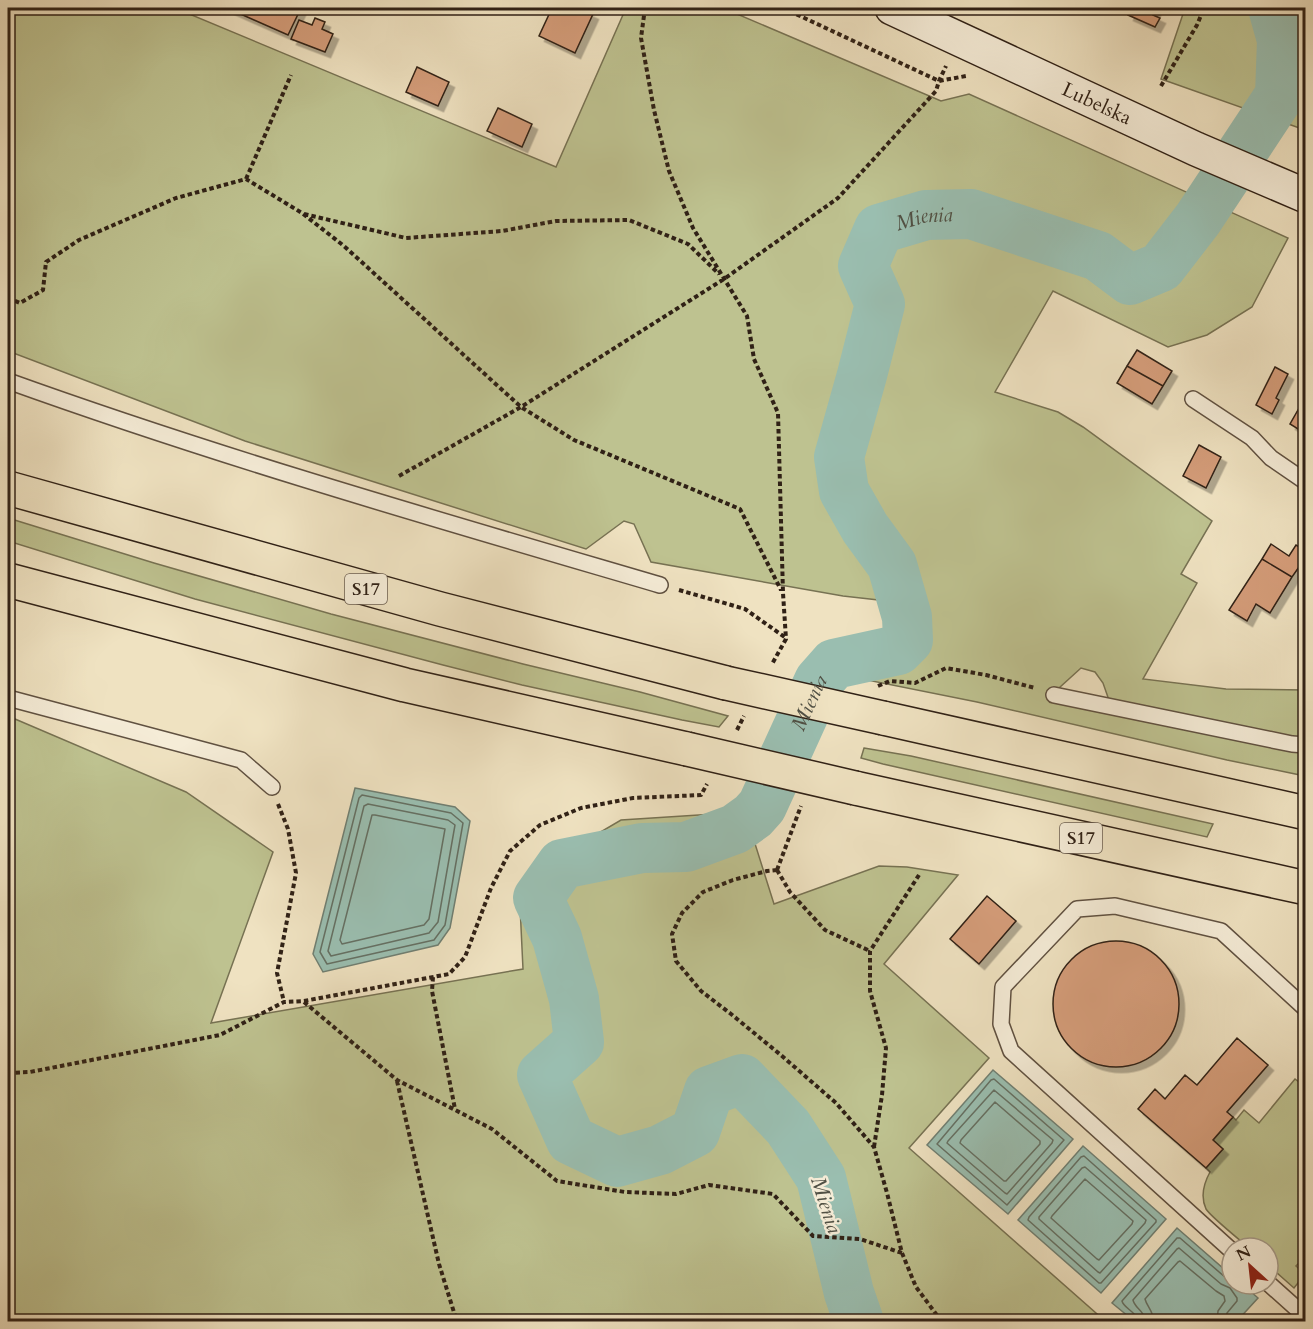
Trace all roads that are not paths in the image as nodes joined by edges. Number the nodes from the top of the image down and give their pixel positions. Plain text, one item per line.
1 (892, 8) edge
2 (1305, 196) edge
3 (8, 381) edge
4 (1193, 399) dead end
5 (1305, 482) edge
6 (8, 488) edge
7 (8, 580) edge
8 (660, 585) road end
9 (1054, 695) dead end
10 (8, 698) edge
11 (1305, 745) edge
12 (272, 787) road end
13 (1305, 813) edge
14 (1305, 888) edge
15 (1305, 1009) edge
16 (1220, 1240) edge
17 (1280, 1294) edge
18 (1305, 1317) edge

1 - 2 main road, Lubelska
3 - 8 lane
4 - 5 lane
6 - 13 highway, S17, bridge
7 - 14 highway, S17, bridge
9 - 11 lane
10 - 12 lane
15 - 16 lane
17 - 18 lane

